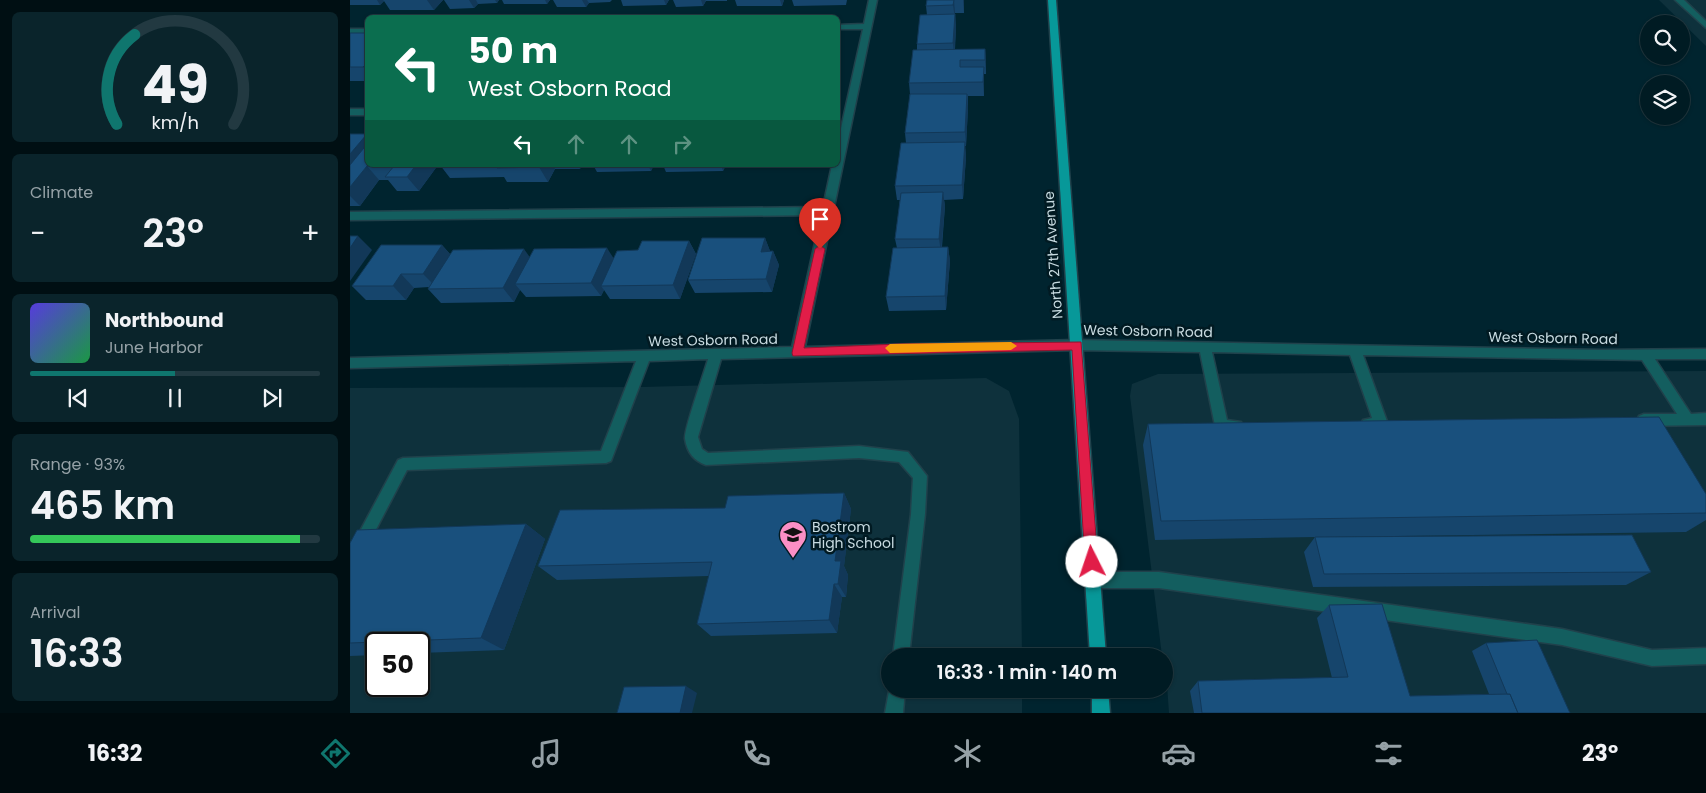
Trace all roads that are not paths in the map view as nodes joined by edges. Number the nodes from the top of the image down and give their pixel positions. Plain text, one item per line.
1 (874, 0) edge
2 (1052, 0) edge
3 (1679, 0) edge
4 (868, 26) junction
5 (1706, 26) edge
6 (840, 27) edge
7 (350, 32) edge
8 (365, 32) edge
9 (840, 107) edge
10 (850, 107) junction
11 (350, 112) edge
12 (365, 112) edge
13 (840, 155) edge
14 (837, 167) edge
15 (828, 212) junction
16 (350, 216) edge
17 (1077, 345) junction
18 (1205, 347) junction
19 (1354, 349) junction
20 (797, 353) junction
21 (1645, 354) junction
22 (1706, 354) edge
23 (716, 355) junction
24 (644, 357) junction
25 (350, 363) edge
26 (1628, 420) edge
27 (1688, 420) junction
28 (1706, 420) edge
29 (1351, 424) edge
30 (1252, 426) edge
31 (350, 565) edge
32 (1093, 580) junction
33 (902, 648) edge
34 (1097, 648) edge
35 (1706, 656) edge
36 (896, 698) edge
37 (1100, 698) edge
38 (894, 713) edge
39 (1101, 713) edge

1 - 4 street
2 - 17 main road, North 27th Avenue
3 - 5 street
4 - 6 street
4 - 10 street
7 - 8 street
9 - 10 street
10 - 13 street
11 - 12 street
14 - 15 street
15 - 16 street
15 - 20 street
17 - 18 street, West Osborn Road
17 - 20 street, West Osborn Road
17 - 32 main road, North 27th Avenue
18 - 19 street, West Osborn Road
18 - 30 street
19 - 21 street, West Osborn Road
19 - 29 street
20 - 23 street, West Osborn Road
21 - 22 street, West Osborn Road
21 - 27 street
23 - 24 street, West Osborn Road
23 - 33 street
24 - 25 street, West Osborn Road
24 - 31 street
26 - 27 street
27 - 28 street
32 - 34 main road, North 27th Avenue
32 - 35 street
36 - 38 street
37 - 39 main road

